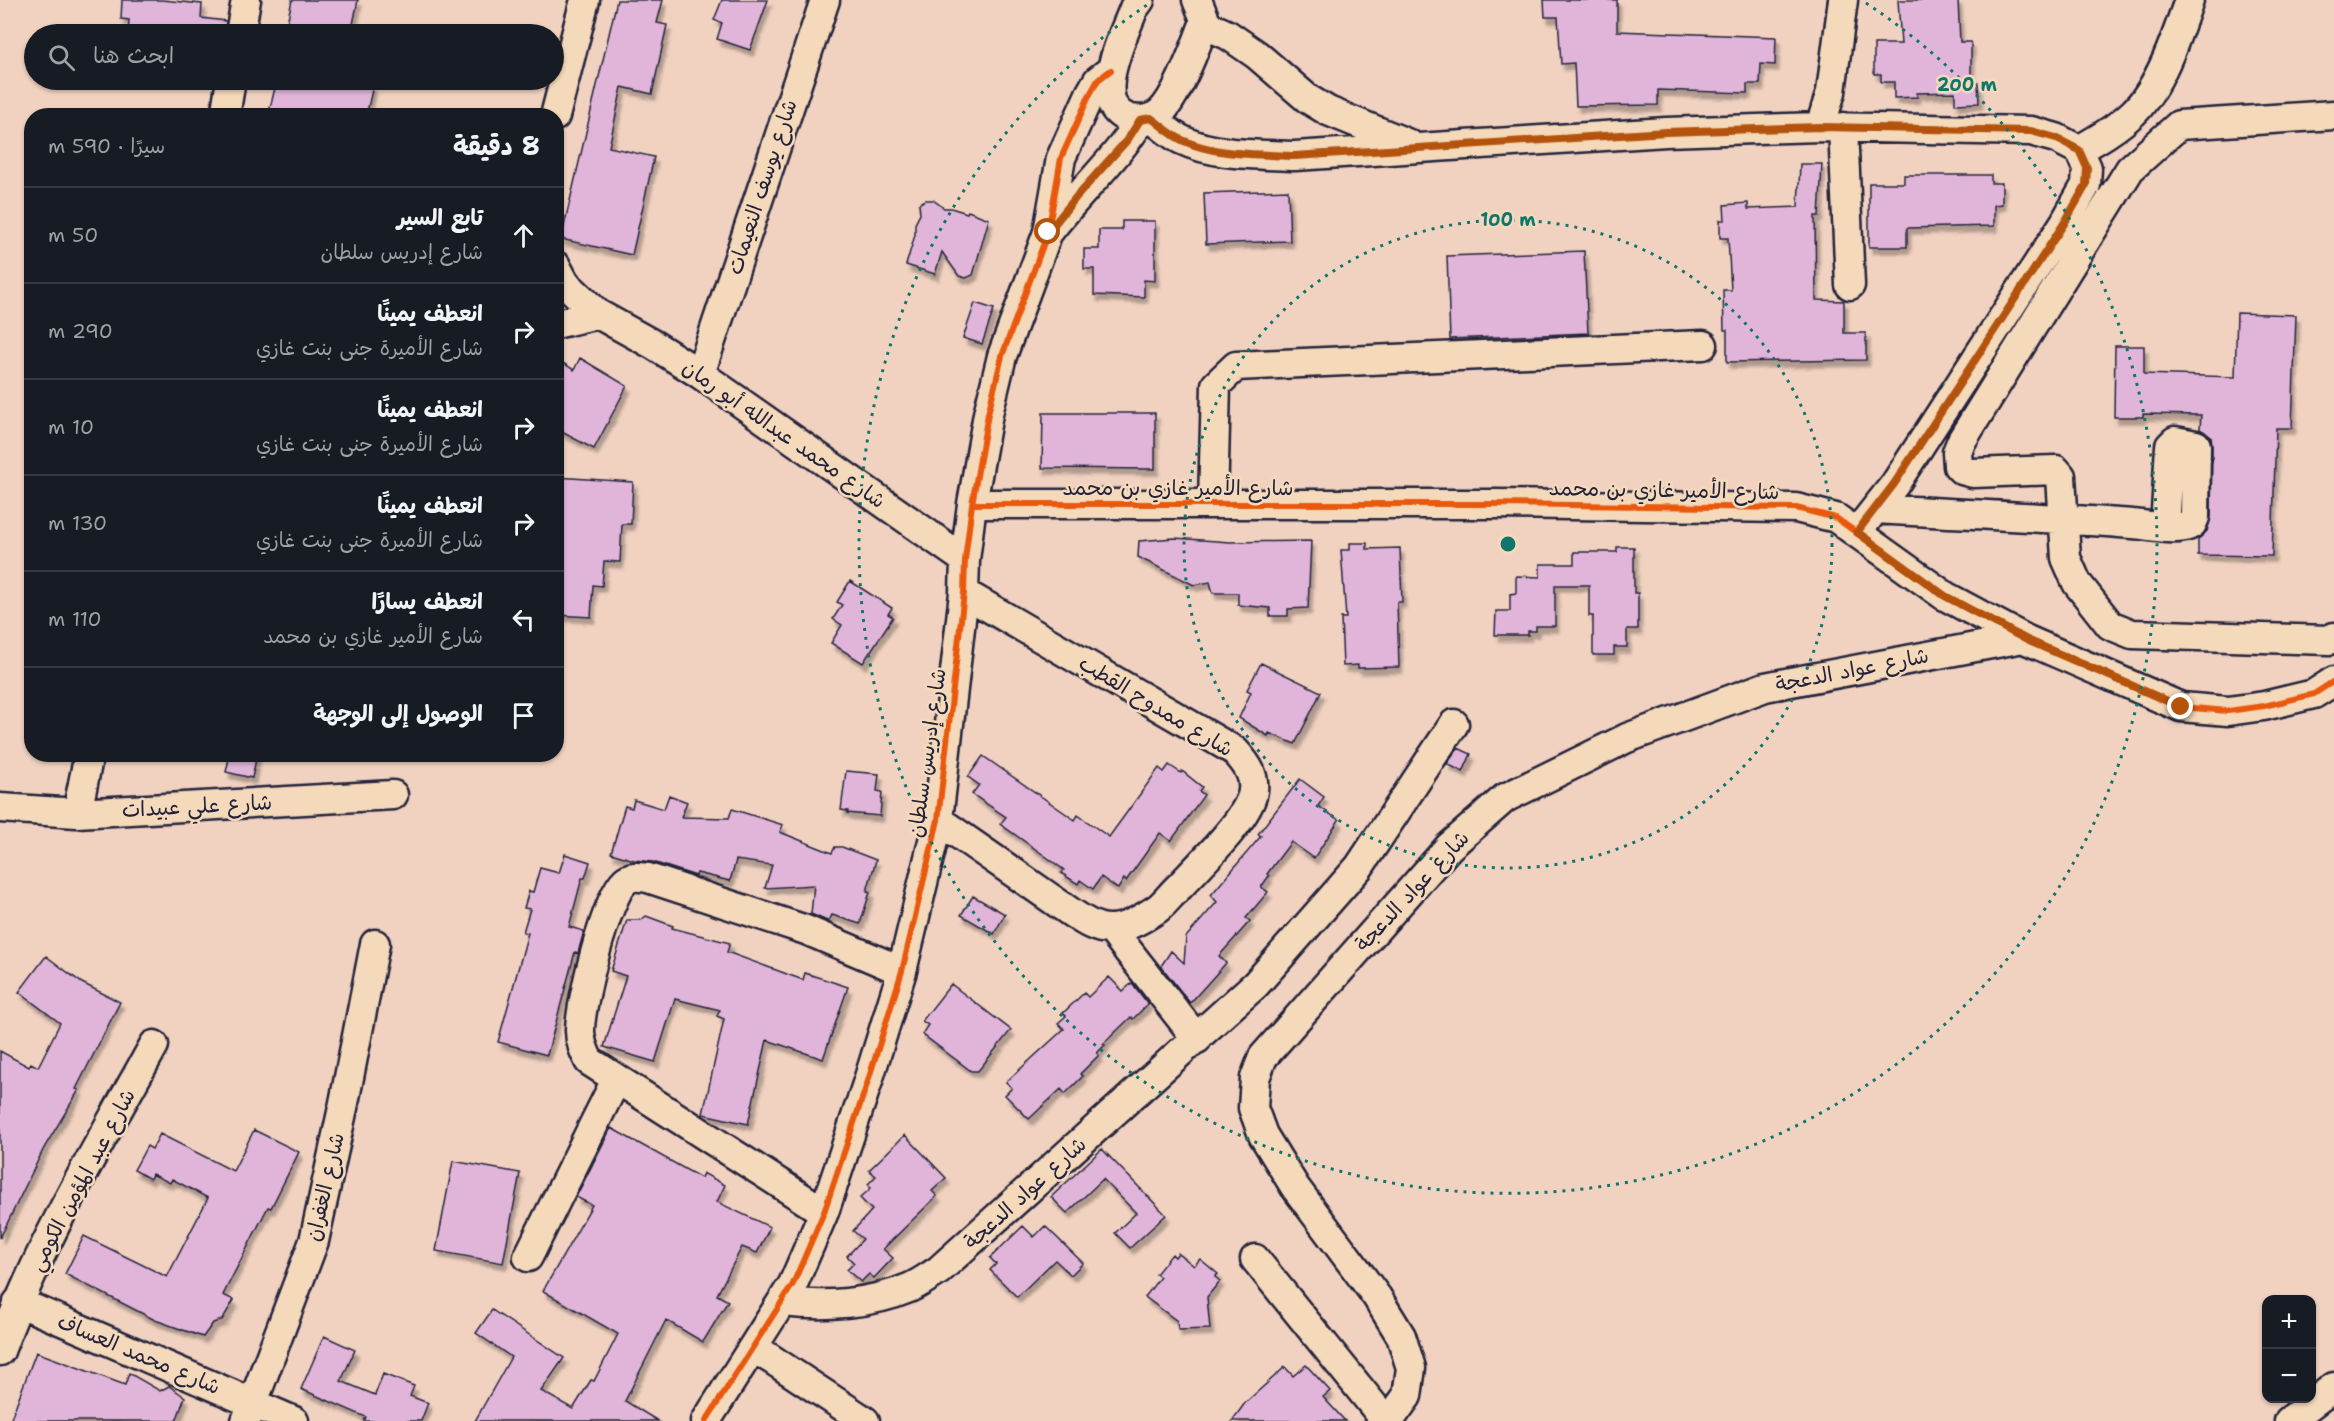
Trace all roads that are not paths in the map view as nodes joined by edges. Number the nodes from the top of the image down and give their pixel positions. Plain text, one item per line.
1 (246, 0) edge
2 (585, 0) edge
3 (825, 0) edge
4 (1843, 0) edge
5 (2189, 0) edge
6 (1135, 3) edge
7 (1205, 10) edge
8 (242, 24) edge
9 (1111, 70) junction
10 (564, 81) edge
11 (229, 90) edge
12 (562, 90) edge
13 (226, 108) edge
14 (557, 108) edge
15 (2334, 115) edge
16 (1146, 119) junction
17 (1832, 127) junction
18 (1417, 147) junction
19 (2079, 150) junction
20 (1048, 232) junction
21 (564, 280) edge
22 (1850, 285) dead end
23 (598, 314) junction
24 (564, 322) edge
25 (1703, 345) dead end
26 (700, 374) junction
27 (972, 504) junction
28 (1213, 504) junction
29 (1875, 509) junction
30 (2065, 518) junction
31 (2165, 527) dead end
32 (1857, 532) junction
33 (965, 560) junction
34 (964, 593) junction
35 (2024, 638) junction
36 (2334, 638) edge
37 (2334, 681) edge
38 (1454, 724) dead end
39 (87, 762) edge
40 (393, 795) dead end
41 (0, 808) edge
42 (77, 813) junction
43 (938, 820) junction
44 (1111, 929) junction
45 (375, 944) dead end
46 (902, 971) junction
47 (1197, 1039) junction
48 (154, 1045) dead end
49 (616, 1080) junction
50 (824, 1212) junction
51 (528, 1257) dead end
52 (1255, 1259) dead end
53 (18, 1302) junction
54 (783, 1302) junction
55 (753, 1347) junction
56 (0, 1351) edge
57 (2334, 1387) edge
58 (249, 1412) edge
59 (294, 1421) edge
60 (706, 1421) edge
61 (865, 1421) edge
62 (1387, 1421) edge
63 (2289, 1421) edge

1 - 8 street
2 - 10 street
3 - 26 street, شارع يوسف النعيمات
4 - 17 street
5 - 19 street
6 - 9 street
7 - 16 street, شارع إدريس سلطان
7 - 18 street
9 - 16 street
9 - 20 street, شارع إدريس سلطان
11 - 13 street
12 - 14 street
15 - 30 street
16 - 18 street
16 - 20 street, شارع إدريس سلطان
17 - 18 street
17 - 19 street
17 - 22 street
19 - 29 street
20 - 27 street, شارع إدريس سلطان
21 - 23 street, شارع محمد عبدالله أبو رمان
23 - 24 street
23 - 26 street, شارع محمد عبدالله أبو رمان
25 - 28 street
26 - 33 street, شارع محمد عبدالله أبو رمان
27 - 28 street, شارع الأمير غازي بن محمد
27 - 33 street, شارع إدريس سلطان
28 - 32 street, شارع الأمير غازي بن محمد
29 - 30 street
29 - 32 street
30 - 31 street
30 - 36 street
32 - 35 street, شارع الأمير غازي بن محمد
33 - 34 street, شارع إدريس سلطان
34 - 43 street, شارع إدريس سلطان
34 - 44 street, شارع ممدوح القطب
35 - 37 street, شارع الأمير غازي بن محمد
35 - 62 street, شارع عواد الدعجة
38 - 47 street, شارع عواد الدعجة
39 - 42 street
40 - 42 street, شارع علي عبيدات
41 - 42 street, شارع علي عبيدات
43 - 44 street
43 - 46 street, شارع إدريس سلطان
44 - 47 street
45 - 58 street, شارع الغفران
46 - 49 street
46 - 50 street, شارع إدريس سلطان
47 - 54 street, شارع عواد الدعجة
48 - 53 street, شارع عبد المؤمن الكومي
49 - 50 street
49 - 51 street
50 - 54 street, شارع إدريس سلطان
52 - 62 street
53 - 56 street, شارع عبد المؤمن الكومي
53 - 58 street, شارع محمد العساف
54 - 55 street, شارع إدريس سلطان
55 - 60 street, شارع إدريس سلطان
55 - 61 street
57 - 63 street
58 - 59 street, شارع محمد العساف

